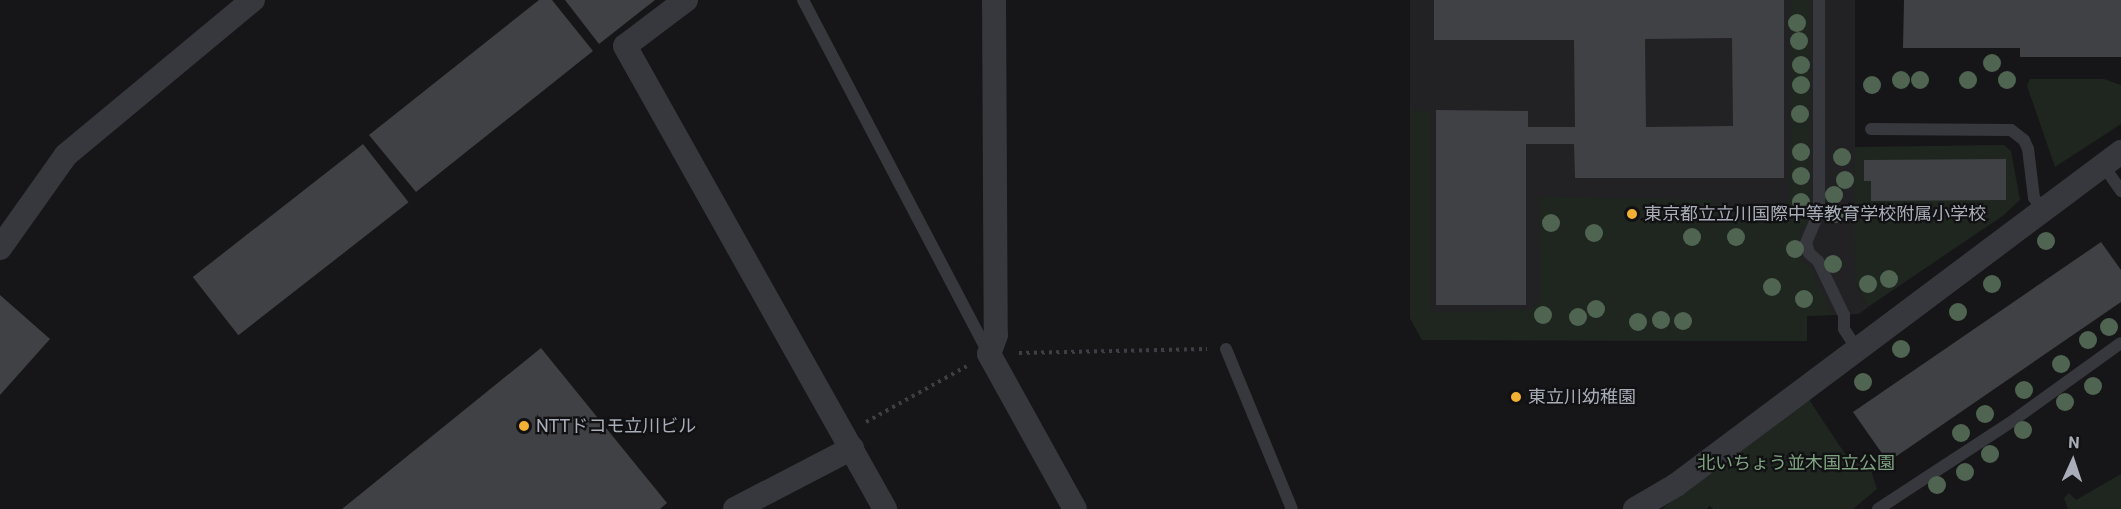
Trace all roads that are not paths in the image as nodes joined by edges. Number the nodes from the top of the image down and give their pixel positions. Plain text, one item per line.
1 (253, 0) edge
2 (686, 0) edge
3 (803, 0) edge
4 (994, 0) edge
5 (1820, 0) edge
6 (1870, 129) dead end
7 (2112, 158) edge
8 (2121, 191) edge
9 (2043, 209) junction
10 (0, 248) edge
11 (2121, 343) edge
12 (1226, 349) dead end
13 (1857, 349) junction
14 (989, 354) junction
15 (852, 448) junction
16 (735, 509) edge
17 (885, 509) edge
18 (1075, 509) edge
19 (1292, 509) edge
20 (1635, 509) edge
21 (1878, 509) edge

1 - 10 street
2 - 15 street
3 - 14 lane
4 - 14 street
5 - 13 lane
6 - 9 lane
7 - 8 lane
7 - 9 street
9 - 13 street
11 - 21 lane
12 - 19 lane
13 - 20 street
14 - 18 street
15 - 16 street
15 - 17 street

